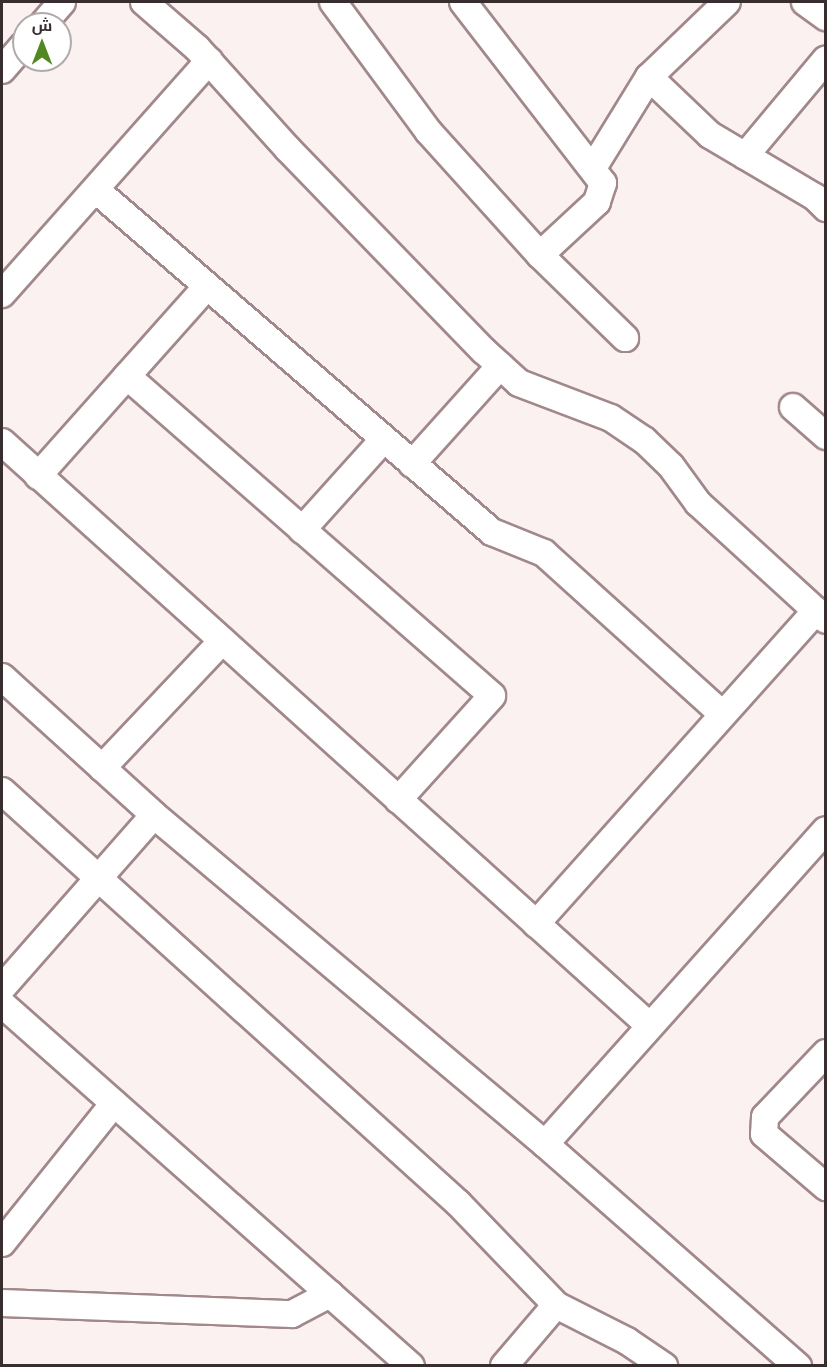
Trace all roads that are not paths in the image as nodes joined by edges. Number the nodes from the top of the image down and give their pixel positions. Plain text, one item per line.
1 (144, 2) edge
2 (333, 2) edge
3 (463, 2) edge
4 (727, 2) edge
5 (806, 2) edge
6 (825, 17) edge
7 (12, 59) edge
8 (825, 59) edge
9 (209, 61) junction
10 (2, 70) edge
11 (649, 77) junction
12 (745, 156) junction
13 (593, 168) junction
14 (96, 190) junction
15 (825, 208) edge
16 (540, 255) junction
17 (207, 286) junction
18 (2, 294) edge
19 (625, 338) dead end
20 (500, 366) junction
21 (127, 376) junction
22 (793, 407) dead end
23 (825, 436) edge
24 (384, 439) junction
25 (2, 442) edge
26 (412, 464) junction
27 (38, 476) junction
28 (302, 530) junction
29 (821, 616) edge
30 (222, 641) junction
31 (2, 677) edge
32 (722, 714) junction
33 (102, 768) junction
34 (2, 791) edge
35 (398, 800) junction
36 (154, 815) junction
37 (825, 830) edge
38 (98, 878) junction
39 (536, 924) junction
40 (2, 988) edge
41 (2, 1004) edge
42 (650, 1026) junction
43 (825, 1053) edge
44 (114, 1103) junction
45 (545, 1144) junction
46 (825, 1187) edge
47 (2, 1243) edge
48 (330, 1294) junction
49 (2, 1303) edge
50 (556, 1305) junction
51 (411, 1365) edge
52 (504, 1365) edge
53 (664, 1365) edge
54 (798, 1365) edge

1 - 9 street
2 - 16 street
3 - 13 street
4 - 11 street
5 - 6 street
7 - 10 street
8 - 12 street
9 - 14 street
9 - 20 street
11 - 12 street
11 - 13 street
12 - 15 street
13 - 16 street
14 - 17 street
14 - 18 street
16 - 19 street
17 - 21 street
17 - 24 street
20 - 26 street
20 - 29 street
21 - 27 street
21 - 28 street
22 - 23 street
24 - 26 street
24 - 28 street
25 - 27 street
26 - 32 street
27 - 30 street
28 - 35 street
29 - 32 street
30 - 33 street
30 - 35 street
31 - 33 street
32 - 39 street
33 - 36 street
34 - 38 street
35 - 39 street
36 - 38 street
36 - 45 street
37 - 42 street
38 - 40 street
38 - 50 street
39 - 42 street
41 - 44 street
42 - 45 street
43 - 46 street
44 - 47 street
44 - 48 street
45 - 54 street
48 - 49 street
48 - 51 street
50 - 52 street
50 - 53 street

